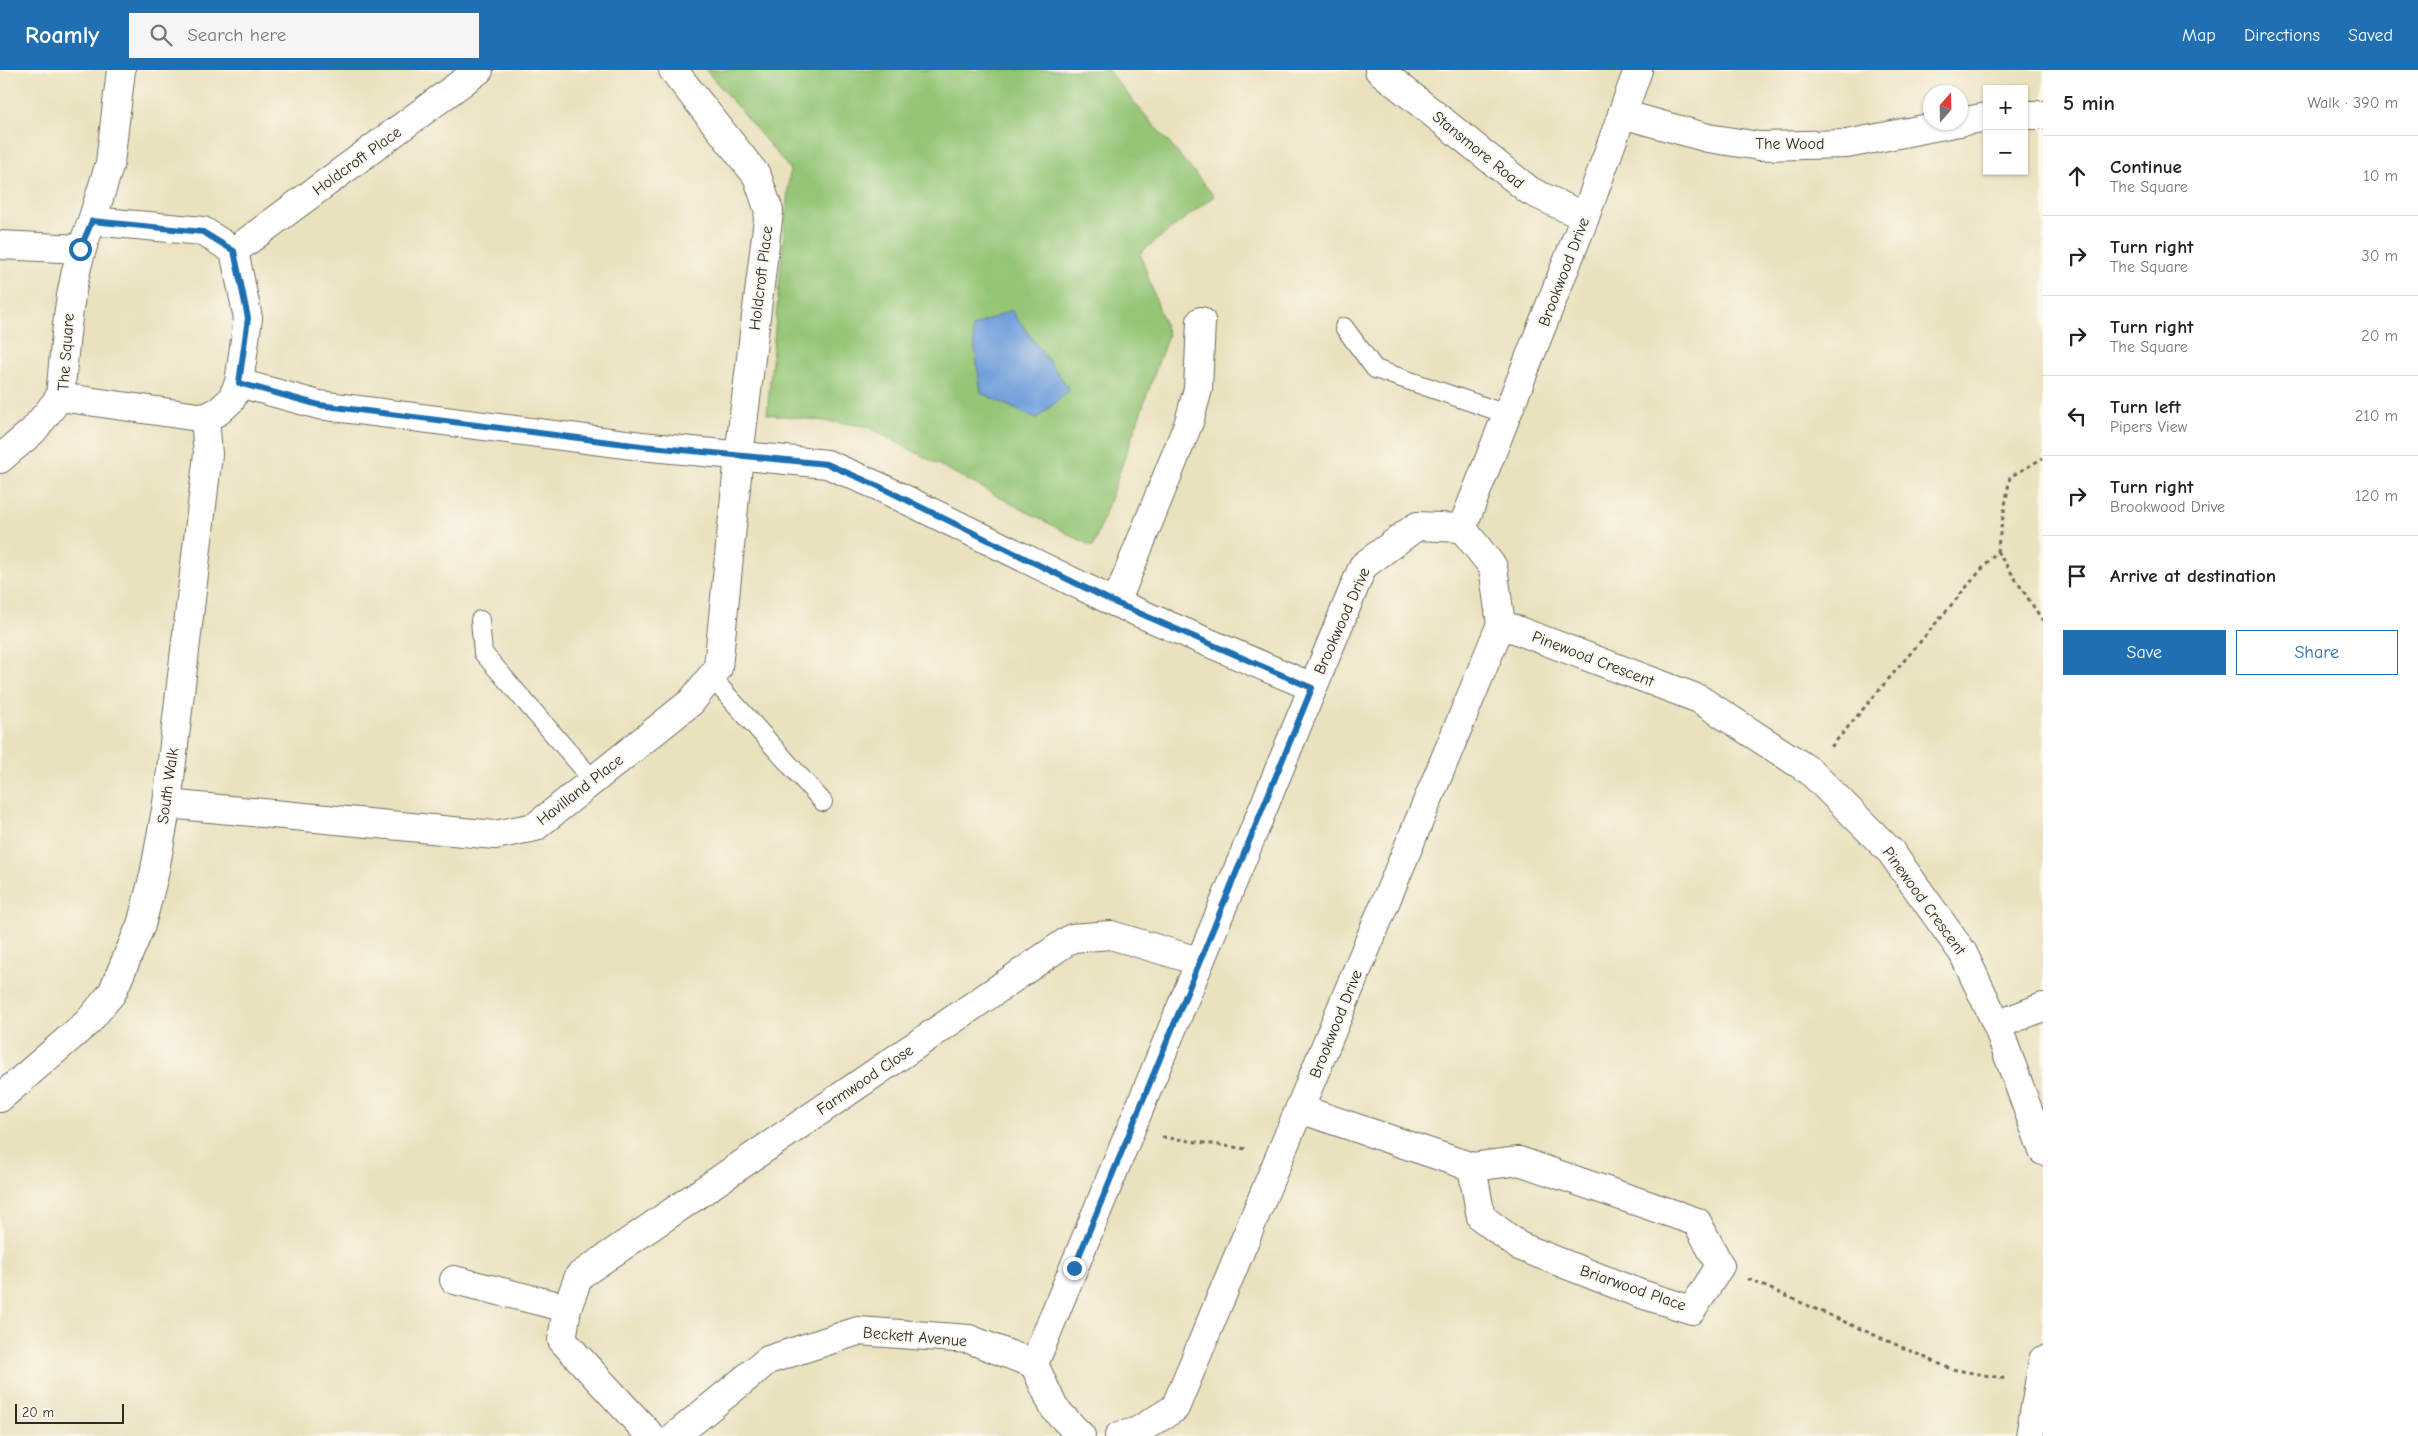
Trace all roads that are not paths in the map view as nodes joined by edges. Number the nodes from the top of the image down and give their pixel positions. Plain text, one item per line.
1 (121, 70) edge
2 (480, 70) edge
3 (673, 70) edge
4 (1379, 70) edge
5 (1638, 70) edge
6 (1622, 114) junction
7 (2028, 115) edge
8 (2043, 115) edge
9 (1983, 118) edge
10 (1968, 121) edge
11 (1923, 129) edge
12 (1585, 217) junction
13 (92, 221) junction
14 (0, 245) edge
15 (80, 249) junction
16 (234, 251) junction
17 (1201, 322) dead end
18 (1344, 327) dead end
19 (239, 383) junction
20 (60, 397) junction
21 (1509, 415) junction
22 (206, 418) junction
23 (739, 456) junction
24 (0, 458) edge
25 (1462, 528) junction
26 (1116, 603) junction
27 (480, 620) dead end
28 (1501, 624) junction
29 (711, 678) junction
30 (1312, 688) junction
31 (593, 780) junction
32 (822, 802) dead end
33 (167, 804) junction
34 (1198, 961) junction
35 (2043, 1007) edge
36 (1997, 1025) junction
37 (0, 1098) edge
38 (1300, 1109) junction
39 (2043, 1150) edge
40 (1472, 1167) junction
41 (454, 1280) dead end
42 (567, 1308) junction
43 (1034, 1364) junction
44 (2041, 1372) edge
45 (651, 1436) edge
46 (674, 1436) edge
47 (1081, 1436) edge
48 (1119, 1436) edge
49 (2030, 1436) edge

1 - 13 street, The Square
2 - 16 street, Holdcroft Place
3 - 23 street, Holdcroft Place
4 - 12 street, Stansmore Road
5 - 6 street, Brookwood Drive
6 - 11 street, The Wood
6 - 12 street, Brookwood Drive
7 - 8 street
9 - 10 street, The Wood
12 - 21 street, Brookwood Drive
13 - 15 street, The Square
13 - 16 street
14 - 15 street
15 - 20 street, The Square
16 - 19 street
17 - 26 street
18 - 21 lane
19 - 22 street
19 - 23 street
20 - 22 street, The Square
20 - 24 street
21 - 25 street, Brookwood Drive
22 - 33 street, South Walk
23 - 26 street
23 - 29 street, Havilland Place
25 - 28 street
25 - 30 street, Brookwood Drive
26 - 30 street
27 - 31 lane
28 - 36 street, Pinewood Crescent
28 - 38 street, Brookwood Drive
29 - 31 street, Havilland Place
29 - 32 lane
30 - 34 street, Brookwood Drive
31 - 33 street, Havilland Place
33 - 37 street, South Walk
34 - 42 street, Farmwood Close
34 - 43 street, Brookwood Drive
35 - 36 street
36 - 39 street, Pinewood Crescent
38 - 40 street
38 - 48 street, Brookwood Drive
40 - 40 street, Briarwood Place
41 - 42 street
42 - 45 street, Farmwood Close
43 - 46 street, Beckett Avenue
43 - 47 street
44 - 49 street

